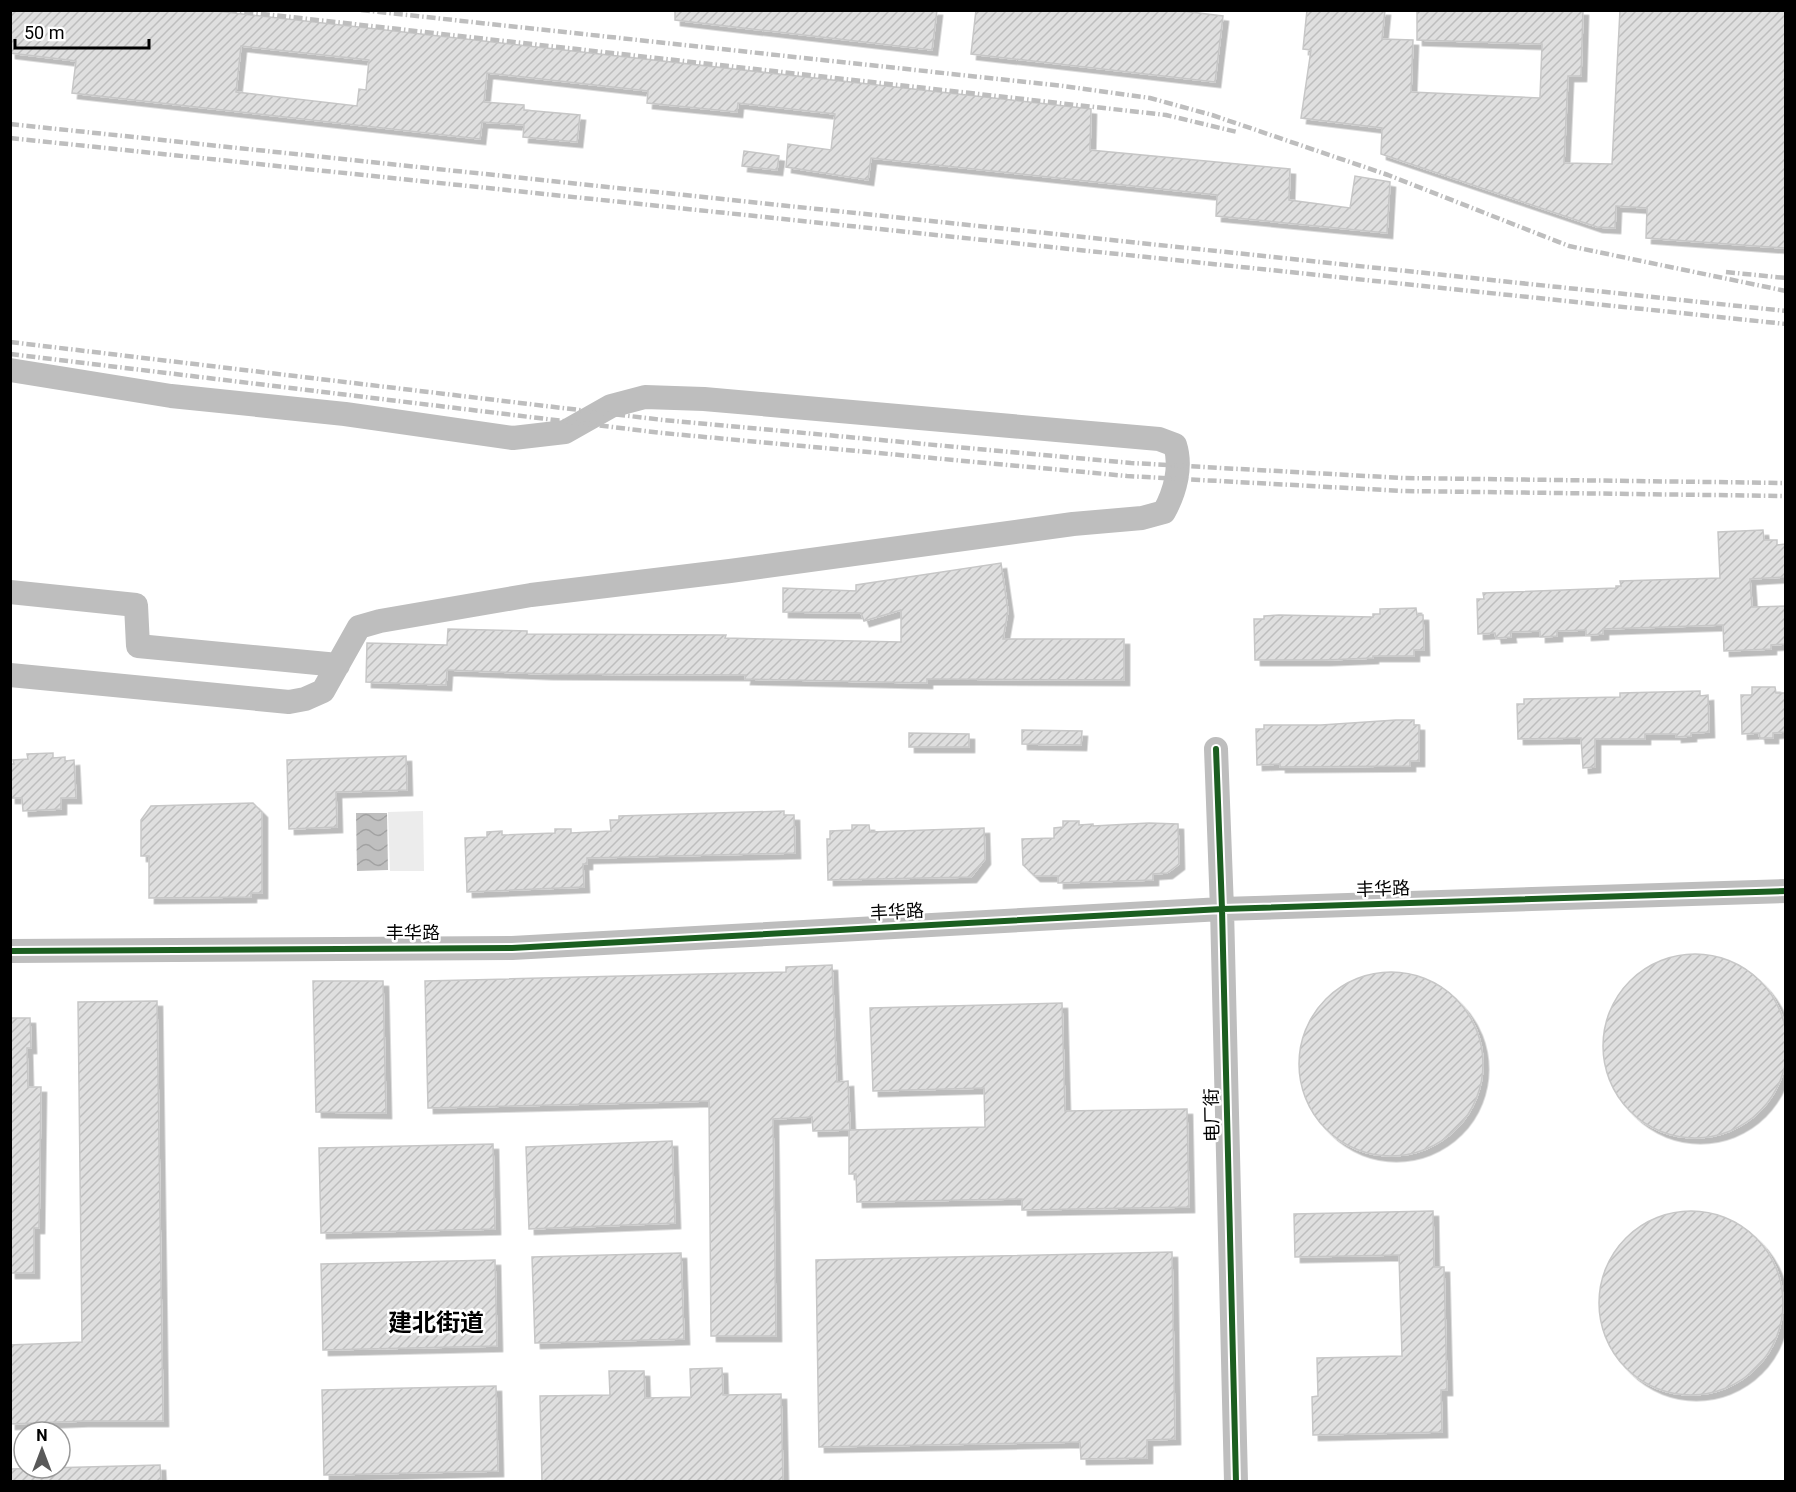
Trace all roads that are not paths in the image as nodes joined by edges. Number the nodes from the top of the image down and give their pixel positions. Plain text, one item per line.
1 (10, 370) edge
2 (10, 592) edge
3 (338, 665) junction
4 (10, 675) edge
5 (1216, 749) dead end
6 (1785, 891) edge
7 (1222, 909) junction
8 (10, 951) edge
9 (1236, 1482) edge

1 - 3 street
2 - 3 street
3 - 4 street
5 - 7 street, 电厂街
6 - 7 street, 丰华路
7 - 8 street, 丰华路
7 - 9 street, 电厂街

